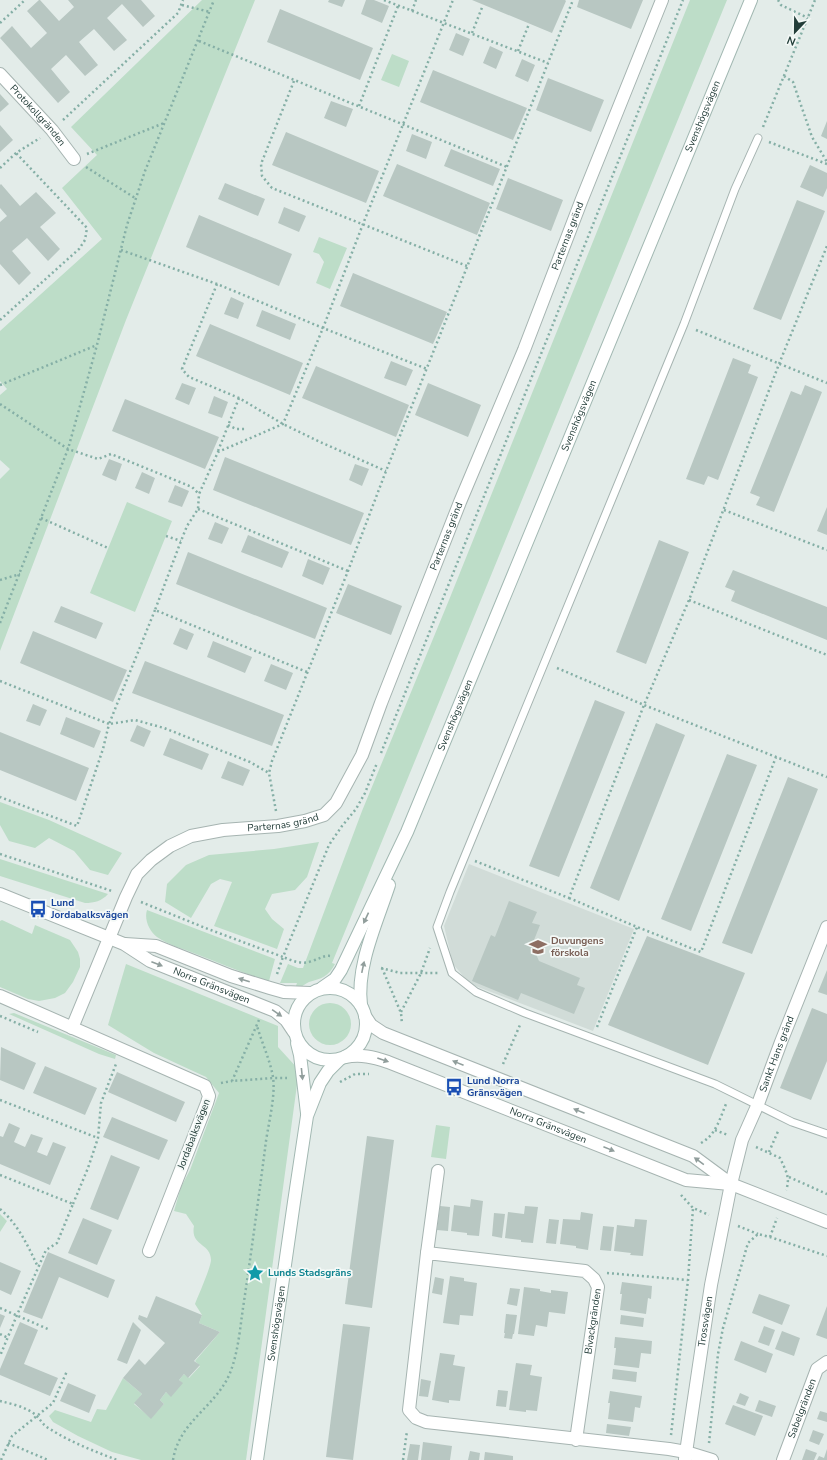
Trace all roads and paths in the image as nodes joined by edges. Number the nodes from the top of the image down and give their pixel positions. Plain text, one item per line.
1 (25, 0) edge
2 (183, 0) edge
3 (214, 0) edge
4 (384, 0) edge
5 (416, 0) edge
6 (453, 0) edge
7 (573, 0) edge
8 (662, 0) edge
9 (683, 0) edge
10 (751, 0) edge
11 (778, 0) edge
12 (815, 0) edge
13 (182, 5) junction
14 (483, 5) dead end
15 (398, 6) junction
16 (412, 11) junction
17 (210, 12) junction
18 (808, 18) junction
19 (444, 22) junction
20 (0, 23) edge
21 (529, 24) dead end
22 (472, 33) junction
23 (199, 41) junction
24 (518, 51) junction
25 (548, 63) junction
26 (0, 74) edge
27 (784, 76) junction
28 (294, 81) junction
29 (359, 106) junction
30 (165, 123) junction
31 (404, 123) junction
32 (52, 130) junction
33 (758, 138) junction
34 (16, 153) junction
35 (74, 159) junction
36 (827, 163) edge
37 (507, 167) junction
38 (0, 168) edge
39 (135, 198) junction
40 (363, 224) junction
41 (827, 246) edge
42 (121, 250) junction
43 (822, 259) junction
44 (827, 261) edge
45 (467, 266) junction
46 (217, 284) junction
47 (0, 320) edge
48 (684, 324) junction
49 (323, 328) junction
50 (97, 345) junction
51 (779, 364) junction
52 (427, 369) junction
53 (827, 383) edge
54 (0, 385) edge
55 (239, 398) junction
56 (0, 404) edge
57 (283, 424) junction
58 (228, 426) junction
59 (245, 429) dead end
60 (68, 449) junction
61 (218, 452) junction
62 (386, 471) junction
63 (200, 494) junction
64 (198, 509) junction
65 (724, 510) junction
66 (41, 518) junction
67 (166, 536) dead end
68 (181, 541) junction
69 (108, 548) dead end
70 (827, 550) edge
71 (348, 571) junction
72 (20, 574) junction
73 (0, 580) edge
74 (689, 600) junction
75 (155, 610) junction
76 (0, 623) edge
77 (827, 655) edge
78 (545, 663) junction
79 (307, 672) junction
80 (0, 681) edge
81 (644, 705) junction
82 (109, 724) junction
83 (776, 757) junction
84 (269, 773) junction
85 (827, 777) edge
86 (0, 796) edge
87 (278, 826) junction
88 (407, 832) junction
89 (0, 854) edge
90 (465, 857) junction
91 (0, 894) edge
92 (126, 897) junction
93 (569, 898) junction
94 (637, 927) junction
95 (827, 927) edge
96 (437, 928) junction
97 (110, 938) junction
98 (124, 944) junction
99 (322, 988) junction
100 (310, 993) junction
101 (0, 996) edge
102 (363, 1010) junction
103 (401, 1013) dead end
104 (525, 1013) junction
105 (257, 1025) dead end
106 (72, 1028) junction
107 (295, 1034) junction
108 (593, 1038) junction
109 (343, 1058) junction
110 (116, 1064) dead end
111 (502, 1066) dead end
112 (732, 1092) junction
113 (0, 1100) edge
114 (758, 1104) junction
115 (307, 1116) junction
116 (785, 1118) junction
117 (715, 1130) junction
118 (827, 1134) edge
119 (98, 1138) junction
120 (742, 1140) junction
121 (769, 1152) junction
122 (693, 1156) junction
123 (438, 1171) dead end
124 (0, 1175) edge
125 (788, 1177) junction
126 (731, 1184) junction
127 (827, 1194) edge
128 (782, 1203) junction
129 (73, 1204) junction
130 (693, 1208) dead end
131 (0, 1209) edge
132 (827, 1222) edge
133 (770, 1237) junction
134 (149, 1251) dead end
135 (427, 1253) junction
136 (827, 1256) edge
137 (38, 1267) junction
138 (585, 1271) junction
139 (688, 1280) junction
140 (0, 1308) edge
141 (17, 1315) junction
142 (50, 1330) dead end
143 (0, 1334) edge
144 (8, 1338) junction
145 (0, 1356) edge
146 (827, 1362) edge
147 (66, 1371) dead end
148 (0, 1401) edge
149 (409, 1410) junction
150 (36, 1416) junction
151 (576, 1440) junction
152 (8, 1443) junction
153 (669, 1449) junction
154 (686, 1456) edge
155 (709, 1459) edge
156 (1, 1460) edge
157 (48, 1460) edge
158 (117, 1460) edge
159 (173, 1460) edge
160 (258, 1460) edge
161 (403, 1460) edge
162 (783, 1460) edge

1 - 20 path
2 - 13 path
3 - 17 path
4 - 15 path
5 - 16 path
6 - 19 path
7 - 25 path
8 - 87 street, Parternas gränd
9 - 92 path
10 - 88 street, Svenshögsvägen
11 - 18 path
12 - 18 path
13 - 17 path
13 - 32 path
14 - 22 path
15 - 16 path
15 - 29 path
16 - 19 path
17 - 23 path
18 - 27 path
19 - 22 path
19 - 31 path
21 - 24 path
22 - 24 path
23 - 28 path
23 - 30 path
24 - 25 path
25 - 37 path
26 - 32 street, Protokollgränden
27 - 33 path
27 - 36 path
28 - 29 path
28 - 40 path
29 - 31 path
30 - 35 path
30 - 39 path
31 - 37 path
31 - 40 path
32 - 34 path
32 - 35 street, Protokollgränden
33 - 36 path
33 - 48 lane
34 - 38 path
34 - 47 path
35 - 39 path
37 - 45 path
39 - 42 path
40 - 45 path
40 - 49 path
41 - 43 path
42 - 46 path
42 - 50 path
43 - 44 path
43 - 51 path
45 - 52 path
46 - 49 path
46 - 55 path
48 - 51 path
48 - 78 lane
49 - 52 path
49 - 57 path
50 - 54 path
50 - 60 path
51 - 53 path
51 - 65 path
52 - 62 path
55 - 57 path
55 - 58 path
56 - 60 path
57 - 61 path
57 - 62 path
58 - 59 path
58 - 61 path
60 - 63 path
60 - 66 path
61 - 63 path
62 - 71 path
63 - 64 path
64 - 68 path
64 - 71 path
65 - 70 path
65 - 74 path
66 - 69 path
66 - 72 path
67 - 68 path
68 - 75 path
71 - 79 path
72 - 73 path
72 - 76 path
74 - 77 path
74 - 81 path
75 - 79 path
75 - 82 path
78 - 81 path
78 - 90 lane
79 - 84 path
80 - 82 path
81 - 83 path
81 - 93 path
82 - 84 path
82 - 86 path
83 - 85 path
83 - 94 path
84 - 87 path
87 - 92 street, Parternas gränd
88 -> 99 street, Svenshögsvägen
102 -> 88 street, Svenshögsvägen
89 - 92 path
90 - 93 path
90 - 96 lane
91 - 97 street, Norra Gränsvägen
92 - 97 street, Parternas gränd
93 - 94 path
94 - 108 path
95 - 114 street, Sankt Hans gränd
96 - 103 path
96 - 104 lane
97 - 98 street, Norra Gränsvägen
97 - 106 street
100 -> 98 street, Norra Gränsvägen
98 -> 107 street, Norra Gränsvägen
99 - 100 street, Svenshögsvägen
99 - 102 street, Svenshögsvägen
100 - 107 street, Svenshögsvägen
101 - 106 street, Jordabalksvägen
102 - 109 street, Svenshögsvägen
122 -> 102 street, Norra Gränsvägen
104 - 108 lane
104 - 111 path
105 - 159 path
106 - 134 street, Jordabalksvägen
107 - 109 street
107 -> 115 street, Svenshögsvägen
108 - 112 lane
109 - 115 street, Svenshögsvägen
109 -> 126 street, Norra Gränsvägen
110 - 119 path
112 - 114 lane
112 - 117 path
113 - 119 path
114 - 116 lane
114 - 120 street, Sankt Hans gränd
115 - 160 street, Svenshögsvägen
116 - 118 lane
116 - 121 path
117 - 120 path
117 - 122 path
119 - 129 path
120 - 121 path
120 - 126 street, Sankt Hans gränd
121 - 125 path
126 -> 122 street, Norra Gränsvägen
123 - 135 street
124 - 129 path
125 - 127 path
125 - 128 path
126 - 128 street, Norra Gränsvägen
126 - 154 street, Trossvägen
128 - 132 street, Norra Gränsvägen
128 - 133 path
129 - 137 path
130 - 139 path
131 - 137 path
133 - 136 path
133 - 155 path
135 - 138 street
135 - 149 street
137 - 141 path
138 - 139 path
138 - 151 street, Bivackgränden
139 - 153 path
140 - 141 path
141 - 142 path
141 - 144 path
143 - 144 path
144 - 145 path
146 - 162 street, Sabelgränden
147 - 150 path
148 - 150 path
149 - 151 street
149 - 161 path
150 - 152 path
150 - 158 path
151 - 153 street
152 - 156 path
152 - 157 path
153 - 154 street
154 - 155 street

